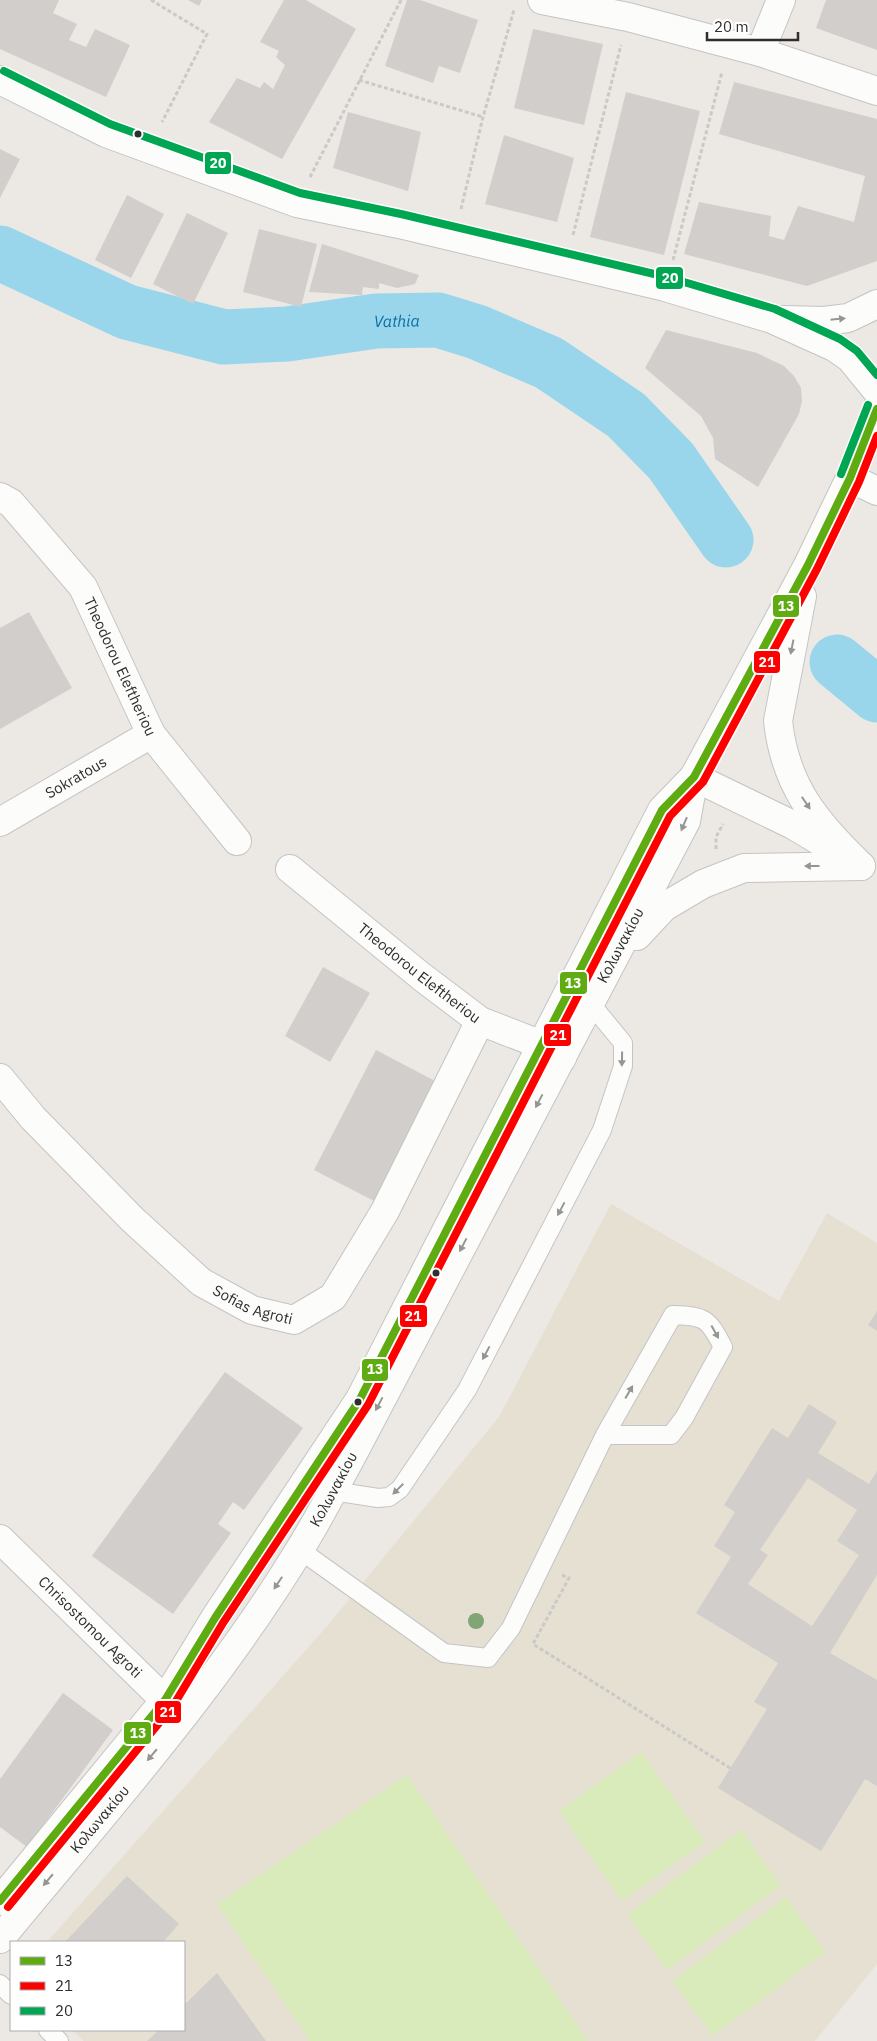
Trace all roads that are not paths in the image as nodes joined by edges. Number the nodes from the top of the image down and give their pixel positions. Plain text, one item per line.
1 (542, 0) edge
2 (781, 0) edge
3 (760, 52) junction
4 (0, 80) edge
5 (877, 91) edge
6 (877, 304) edge
7 (772, 319) junction
8 (877, 391) edge
9 (877, 410) edge
10 (850, 478) junction
11 (877, 491) edge
12 (4, 504) edge
13 (808, 565) junction
14 (151, 734) junction
15 (694, 777) junction
16 (0, 822) edge
17 (237, 841) dead end
18 (290, 869) dead end
19 (869, 870) edge
20 (612, 963) junction
21 (591, 1004) junction
22 (480, 1021) junction
23 (552, 1051) junction
24 (0, 1078) edge
25 (605, 1435) junction
26 (333, 1491) junction
27 (0, 1539) edge
28 (300, 1550) junction
29 (173, 1708) junction
30 (0, 1901) edge
31 (0, 1939) edge
32 (0, 1984) edge
33 (10, 1993) edge
34 (49, 2031) edge
35 (60, 2041) edge

1 - 3 main road
2 - 3 main road
3 - 5 main road
4 - 7 main road
7 -> 6 main road
7 - 8 main road
9 - 10 main road, Κολωνακίου
10 - 11 main road
10 - 13 main road, Κολωνακίου
12 - 14 main road, Theodorou Eleftheriou
13 - 15 main road, Κολωνακίου
13 -> 19 main road
14 - 16 main road, Sokratous
14 - 17 main road, Theodorou Eleftheriou
15 - 19 main road
15 -> 20 main road, Κολωνακίου
15 - 23 main road, Κολωνακίου
18 - 22 main road, Theodorou Eleftheriou
19 -> 20 main road
20 - 21 main road, Κολωνακίου
21 - 23 main road, Κολωνακίου
21 -> 26 lane
22 - 23 main road, Theodorou Eleftheriou
22 - 24 main road, Sofias Agroti
23 -> 26 main road, Κολωνακίου
23 - 29 main road, Κολωνακίου
25 -> 25 lane
25 - 28 lane
26 - 28 main road, Κολωνακίου
27 - 29 main road, Chrisostomou Agroti
28 -> 29 main road, Κολωνακίου
29 - 30 main road, Κολωνακίου
29 -> 31 main road, Κολωνακίου
32 - 33 lane
34 - 35 lane

